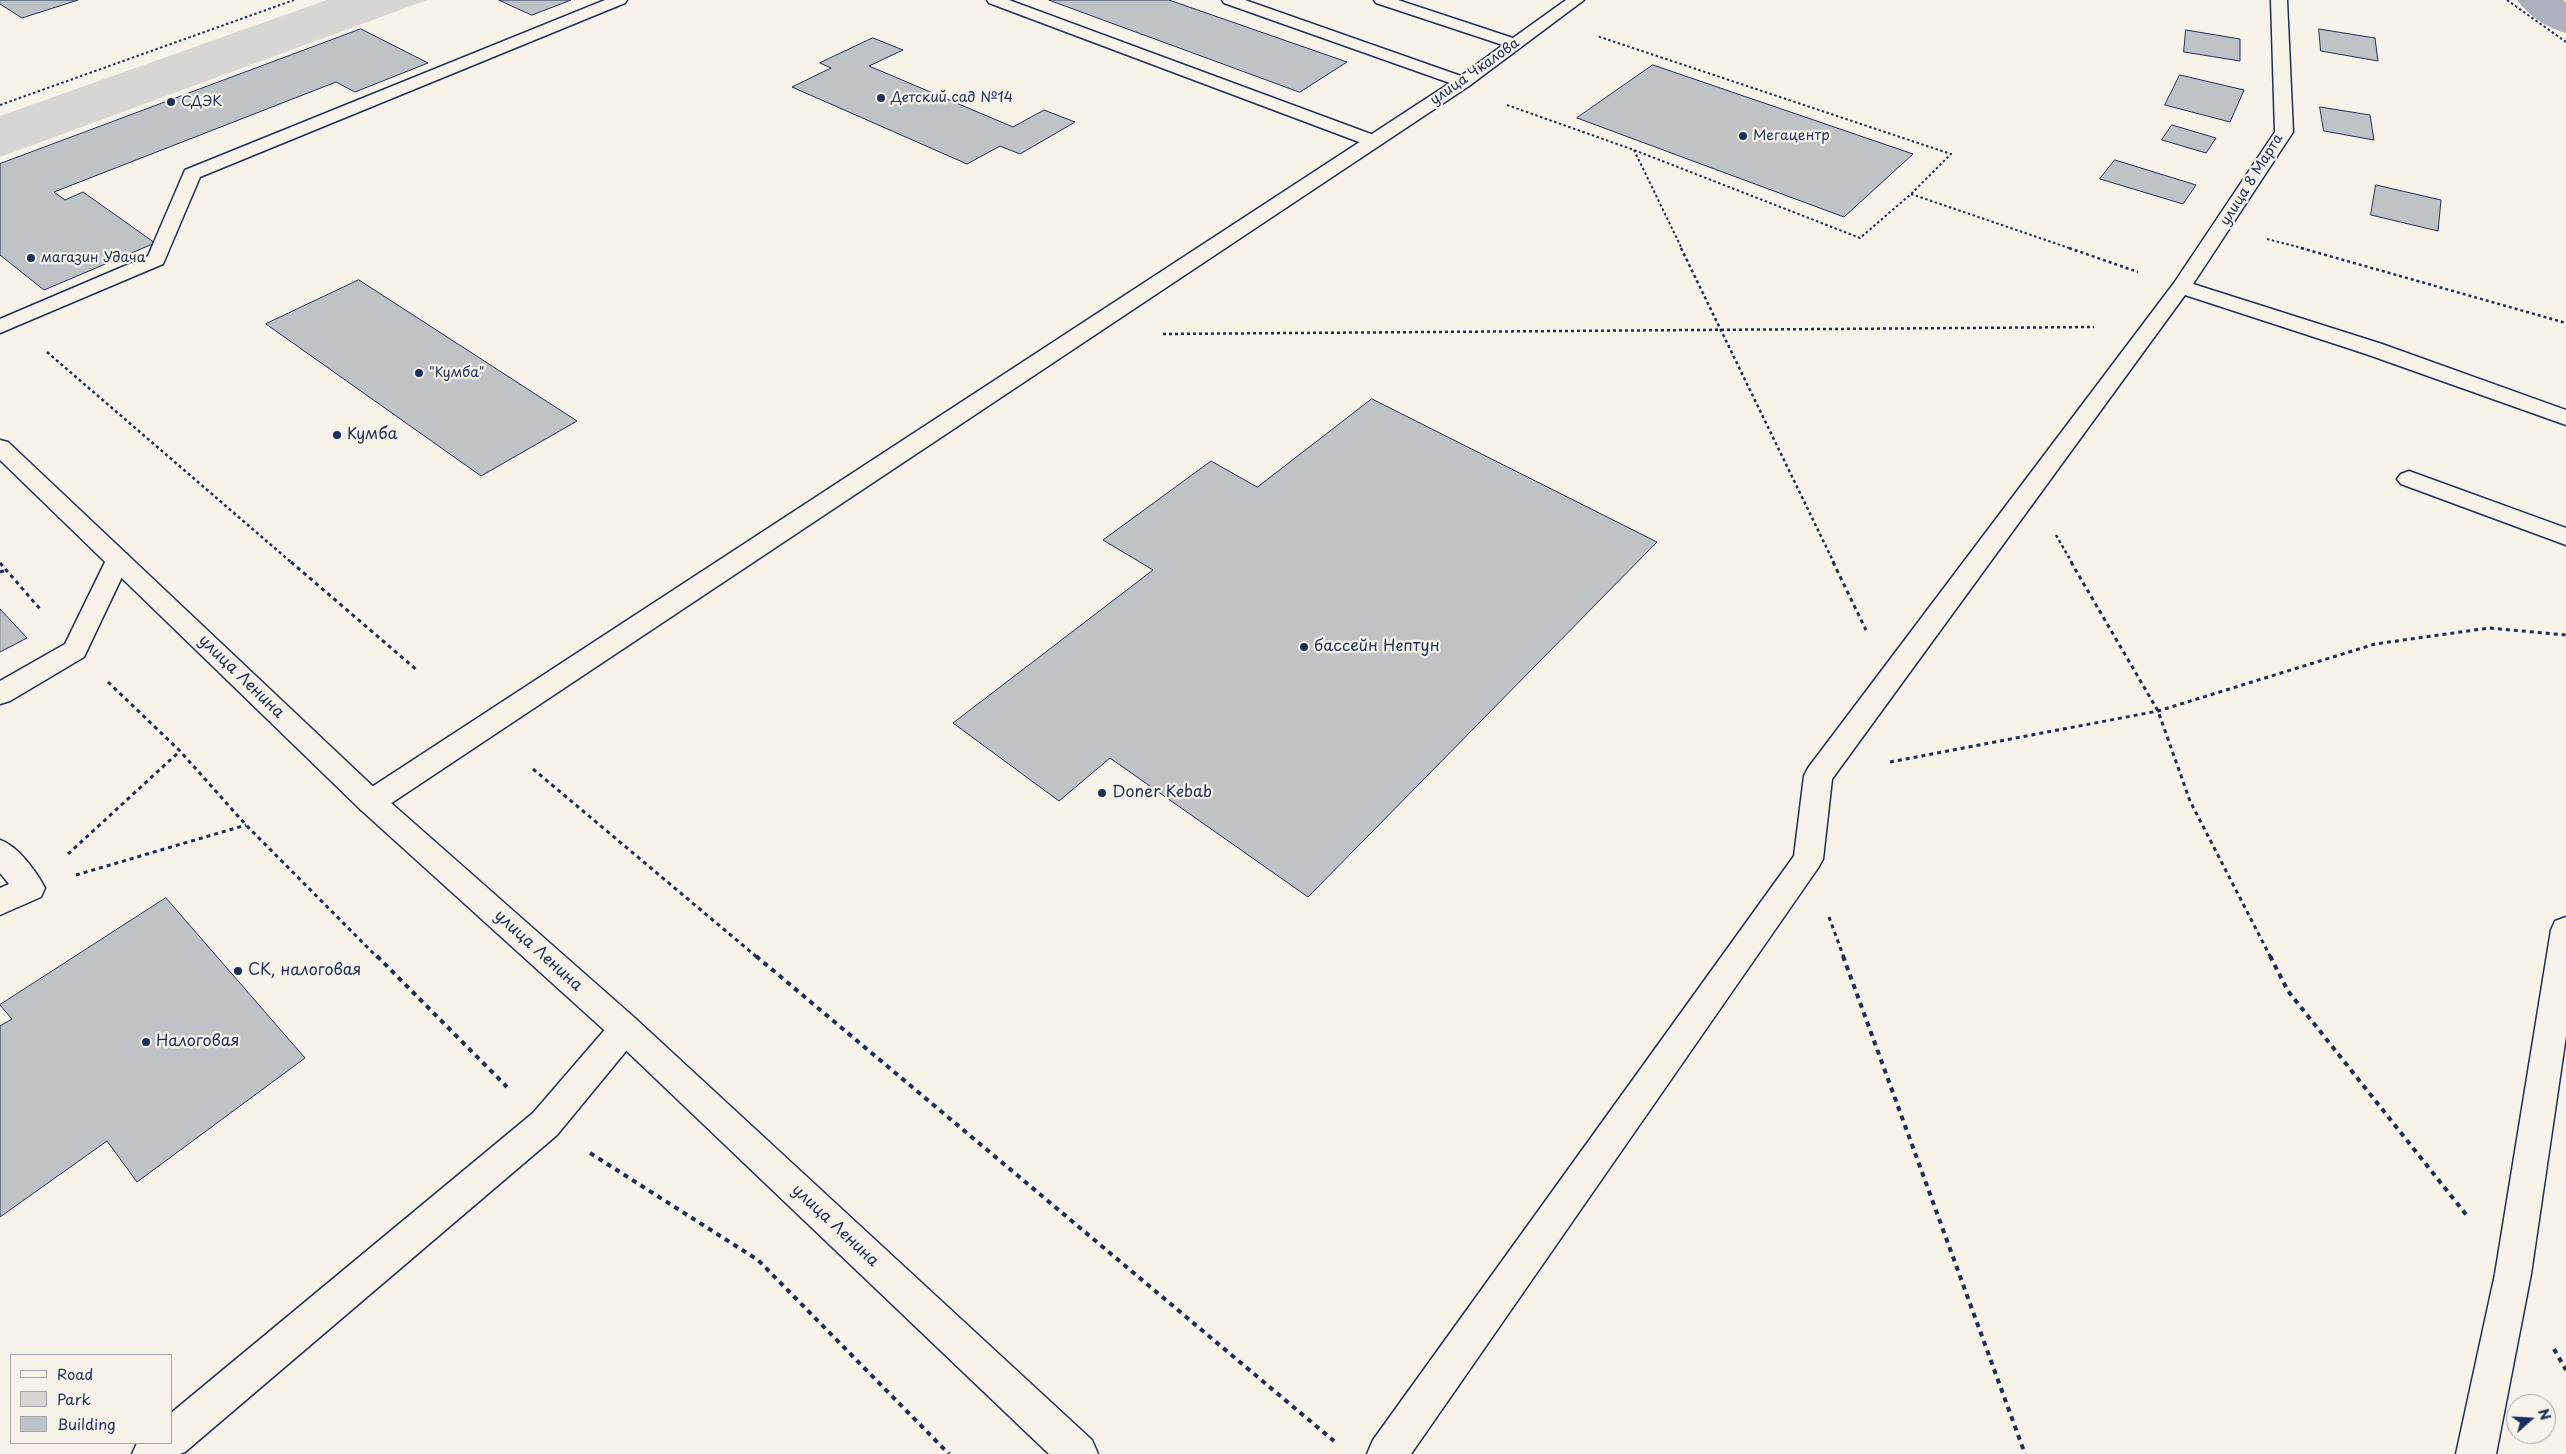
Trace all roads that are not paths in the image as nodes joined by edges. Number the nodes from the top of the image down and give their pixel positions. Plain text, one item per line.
1 (619, 0) edge
2 (995, 0) edge
3 (1230, 0) edge
4 (1382, 0) edge
5 (1576, 0) edge
6 (2279, 0) edge
7 (1514, 44) junction
8 (1462, 82) junction
9 (1373, 141) junction
10 (2181, 287) junction
11 (5, 324) edge
12 (2566, 418) edge
13 (0, 447) edge
14 (2409, 479) dead end
15 (2566, 538) edge
16 (118, 560) junction
17 (0, 694) edge
18 (371, 802) junction
19 (0, 852) edge
20 (0, 902) edge
21 (2566, 930) edge
22 (625, 1029) junction
23 (172, 1437) edge
24 (164, 1444) edge
25 (152, 1454) edge
26 (1078, 1454) edge
27 (1387, 1454) edge
28 (2476, 1454) edge

1 - 11 street
2 - 9 street
3 - 8 street
4 - 7 street
5 - 7 street, улица Чкалова
6 - 10 street, улица 8 Марта
7 - 8 street, улица Чкалова
8 - 9 street, улица Чкалова
9 - 18 street, улица Чкалова
10 - 12 street
10 - 27 street, улица 8 Марта
13 - 16 street, улица Ленина
14 - 15 street
16 - 17 street
16 - 18 street, улица Ленина
18 - 22 street, улица Ленина
19 - 20 street
21 - 28 street
22 - 23 street
22 - 26 street, улица Ленина
24 - 25 street

